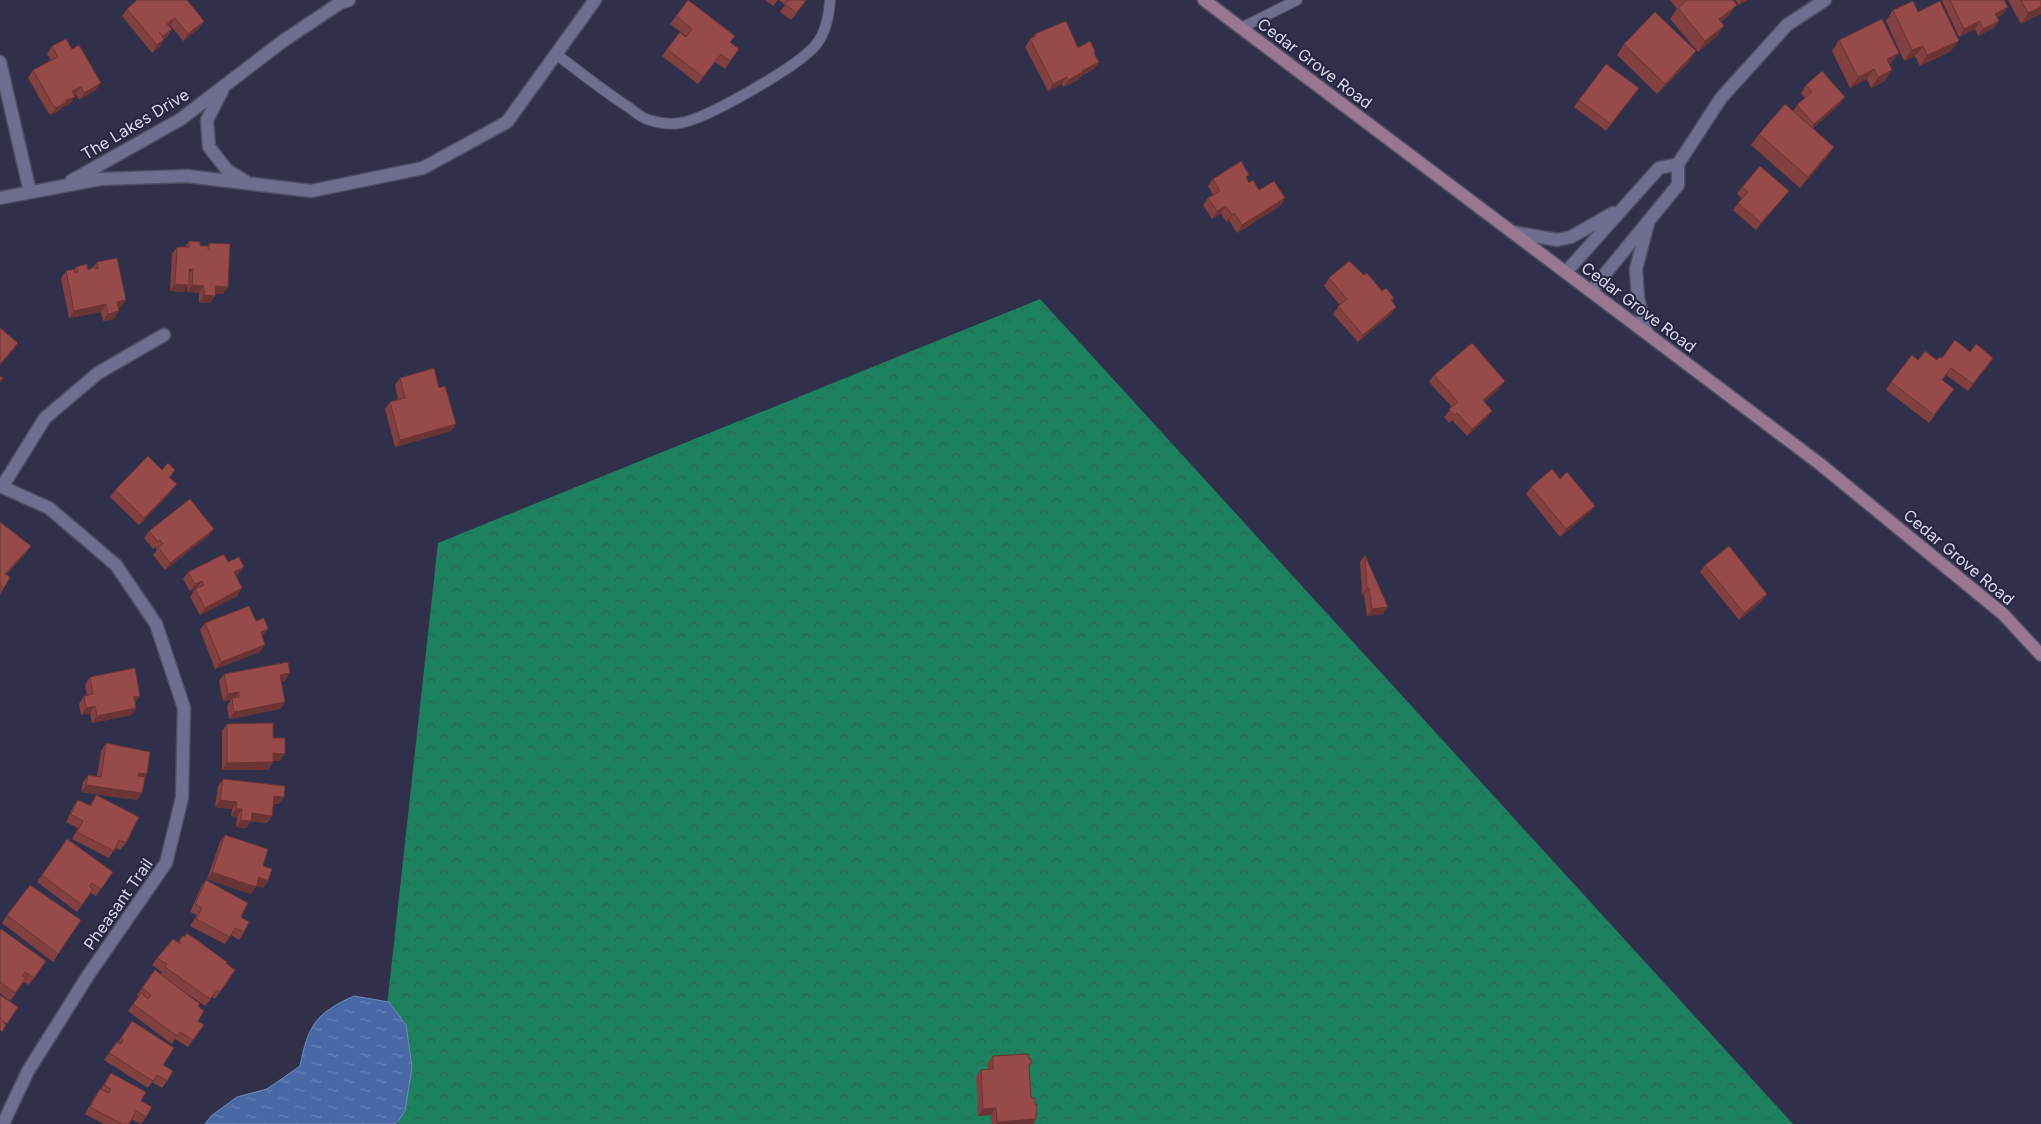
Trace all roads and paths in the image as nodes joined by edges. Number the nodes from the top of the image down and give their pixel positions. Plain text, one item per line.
1 (349, 0) edge
2 (595, 0) edge
3 (830, 0) edge
4 (1204, 0) edge
5 (1297, 0) edge
6 (1825, 0) edge
7 (1241, 28) junction
8 (556, 54) junction
9 (0, 62) edge
10 (224, 86) junction
11 (1678, 164) junction
12 (249, 183) junction
13 (60, 186) junction
14 (30, 192) junction
15 (0, 198) edge
16 (1627, 203) junction
17 (1648, 222) junction
18 (1512, 232) junction
19 (1566, 272) junction
20 (1591, 291) junction
21 (1647, 333) junction
22 (164, 335) dead end
23 (1, 486) edge
24 (2041, 655) edge
25 (3, 1124) edge

1 - 10 street, The Lakes Drive
2 - 8 street, The Lakes Drive
3 - 8 lane
4 - 7 main road, Cedar Grove Road
5 - 7 lane
6 - 11 street
7 - 18 main road, Cedar Grove Road
8 - 12 street, The Lakes Drive
9 - 14 street
10 - 12 street, The Lakes Drive
10 - 13 street, The Lakes Drive
11 - 16 street
11 - 17 street
12 - 13 street, The Lakes Drive
13 - 14 street, The Lakes Drive
14 - 15 street, The Lakes Drive
16 - 18 street
16 - 19 street
17 - 20 street
17 - 21 street
18 - 19 main road, Cedar Grove Road
19 - 20 main road, Cedar Grove Road
20 - 21 main road, Cedar Grove Road
21 - 24 main road, Cedar Grove Road
22 - 23 street, Pheasant Trail
23 - 25 street, Pheasant Trail

